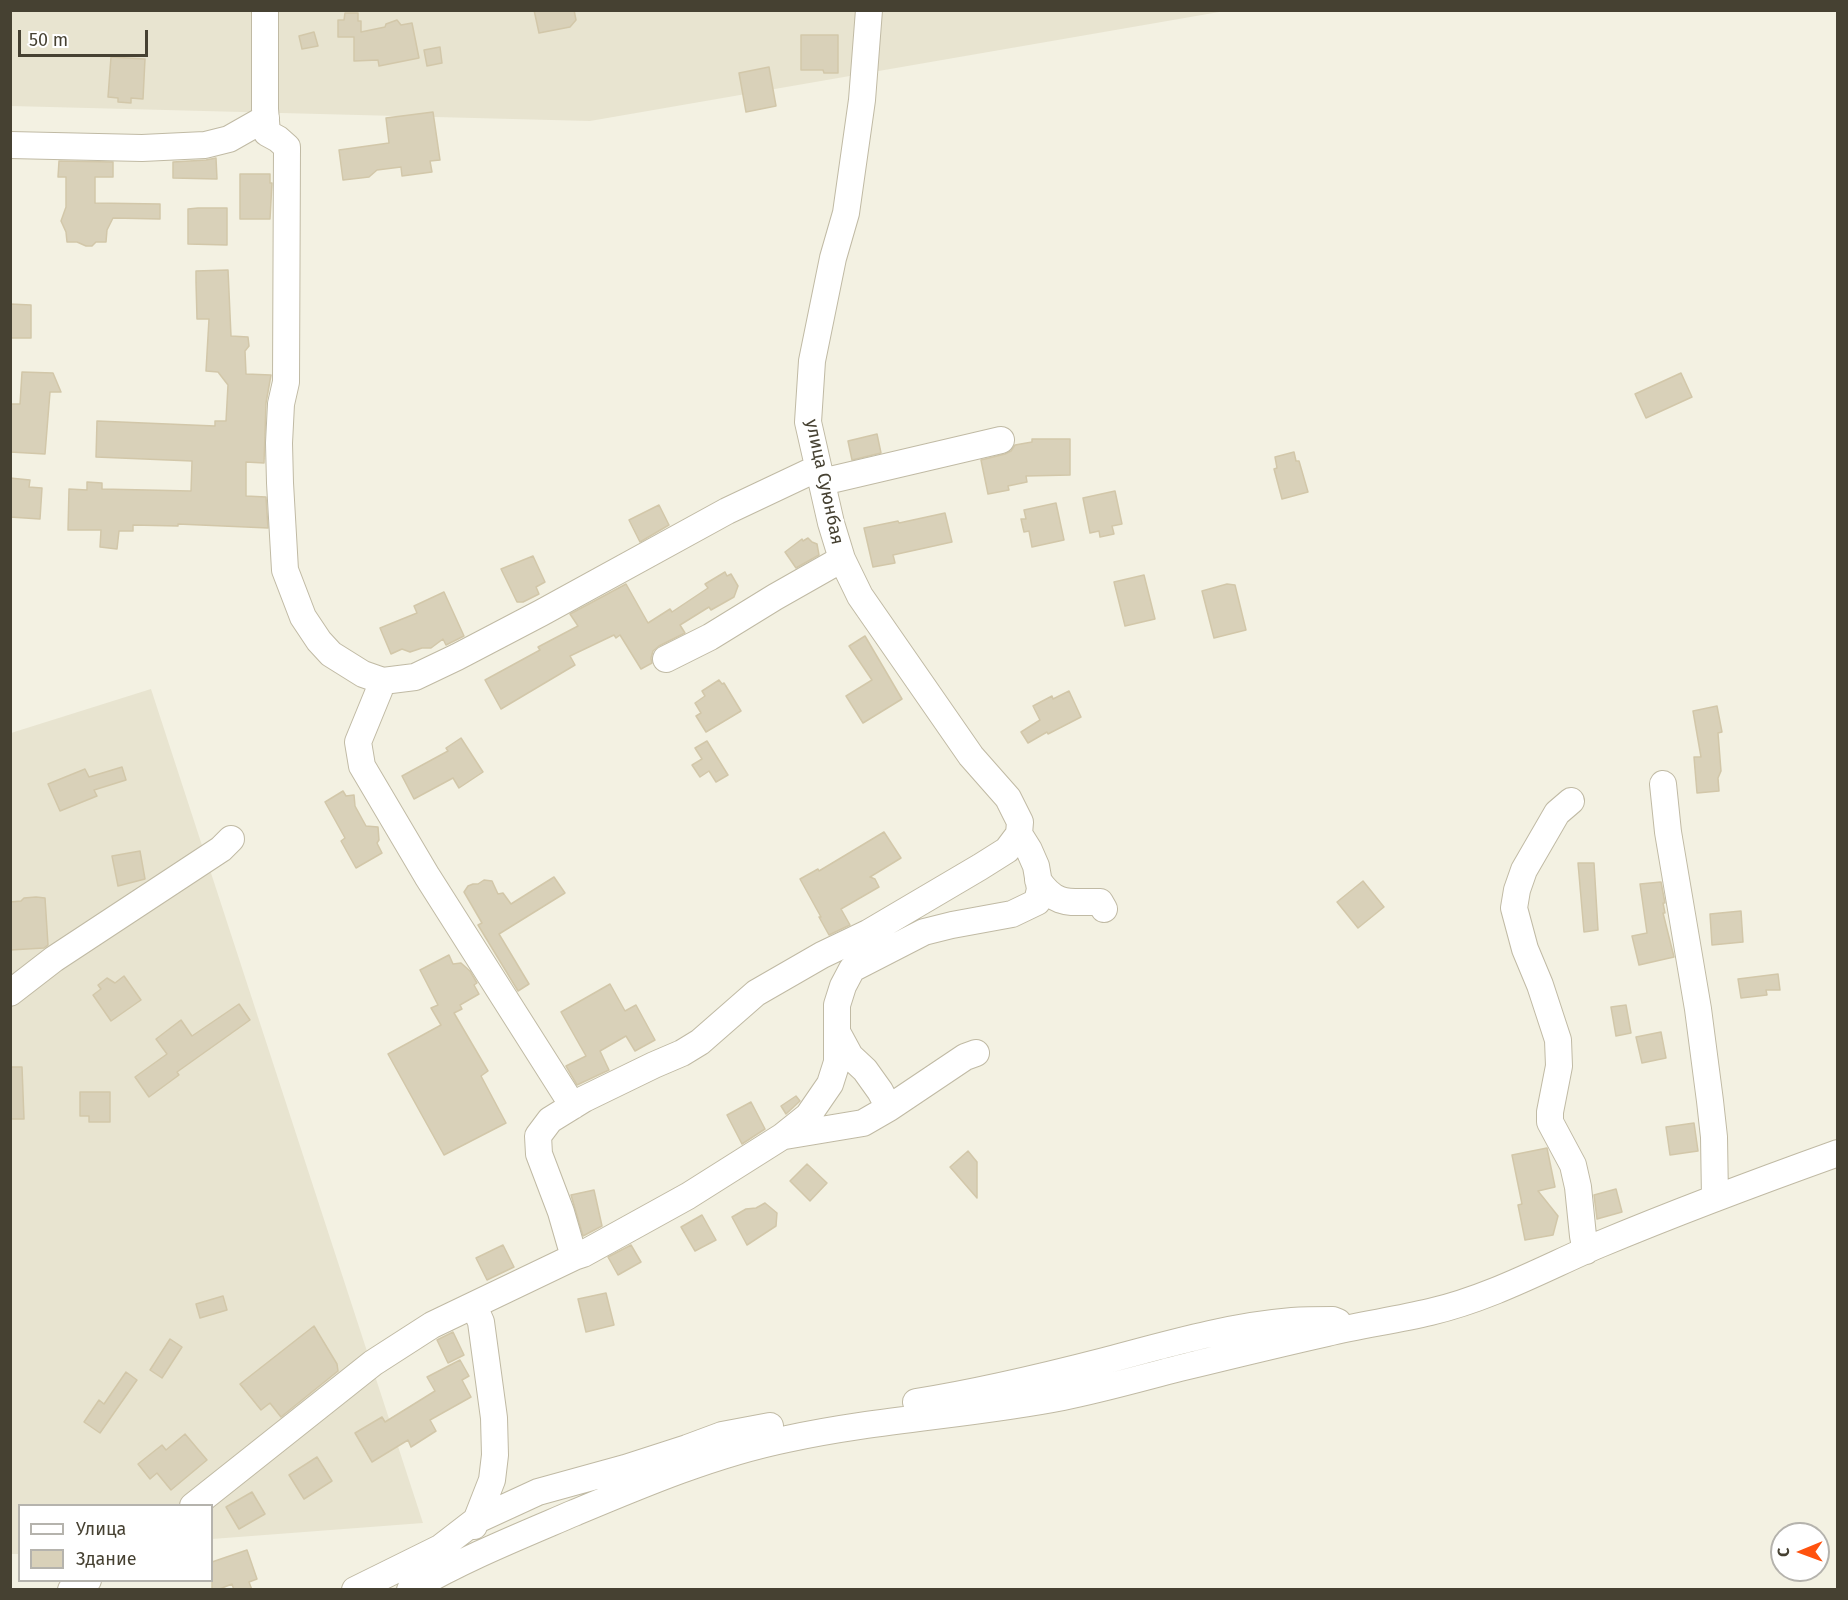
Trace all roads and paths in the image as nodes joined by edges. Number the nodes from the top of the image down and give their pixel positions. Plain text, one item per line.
1 (265, 10) edge
2 (869, 10) edge
3 (266, 118) junction
4 (10, 145) edge
5 (1001, 440) dead end
6 (820, 475) junction
7 (842, 559) junction
8 (666, 659) dead end
9 (383, 681) junction
10 (1663, 784) dead end
11 (1571, 801) dead end
12 (1019, 834) junction
13 (231, 839) dead end
14 (1038, 880) junction
15 (1104, 909) dead end
16 (10, 993) edge
17 (837, 1031) junction
18 (976, 1053) dead end
19 (573, 1106) junction
20 (890, 1107) junction
21 (783, 1136) junction
22 (1838, 1153) edge
23 (1715, 1198) junction
24 (1586, 1251) junction
25 (574, 1257) junction
26 (474, 1306) junction
27 (1352, 1328) junction
28 (196, 1504) edge
29 (475, 1521) junction
30 (482, 1552) junction
31 (410, 1581) edge
32 (86, 1582) edge
33 (71, 1590) edge
34 (355, 1590) edge

1 - 3 street
2 - 6 street, улица Суюнбая
3 - 4 street
3 - 9 street
5 - 6 street
6 - 7 street, улица Суюнбая
6 - 9 street
7 - 8 street
7 - 12 street, улица Суюнбая
9 - 19 street
10 - 23 street
11 - 24 street
12 - 14 street, улица Суюнбая
12 - 19 street
13 - 16 street
14 - 15 street
14 - 17 street
17 - 20 street
17 - 21 street
18 - 20 street
19 - 25 street
20 - 21 street
21 - 25 street
22 - 23 street
23 - 24 street
24 - 27 street
25 - 26 street
26 - 28 street
26 - 29 street
27 - 29 street
27 - 30 street
29 - 30 street
29 - 31 street
30 - 31 street
31 - 34 street
32 - 33 street

